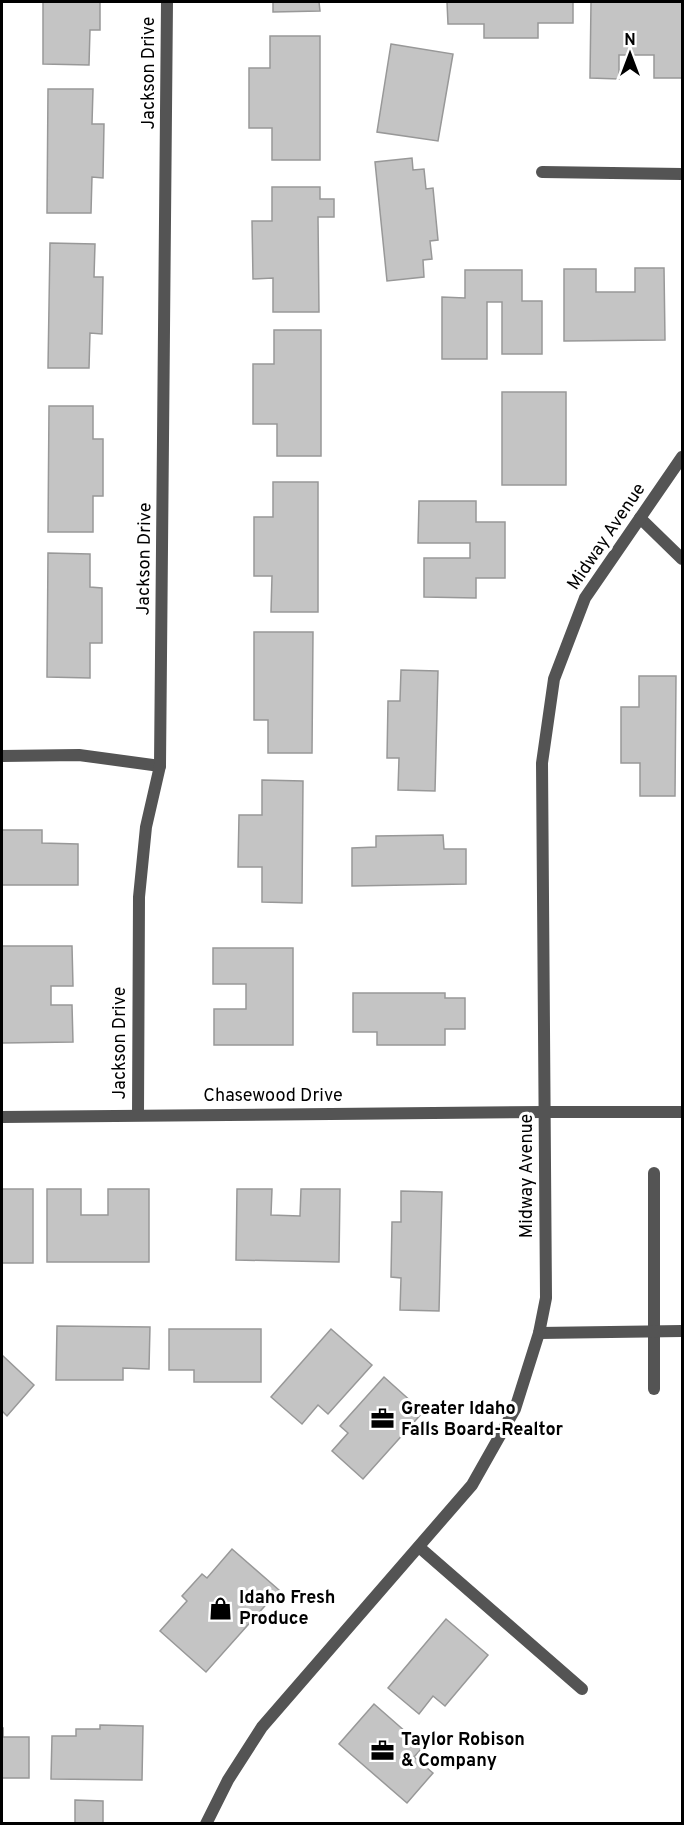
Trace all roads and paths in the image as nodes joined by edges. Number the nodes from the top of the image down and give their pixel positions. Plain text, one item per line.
1 (167, 2) edge
2 (542, 172) dead end
3 (682, 174) edge
4 (682, 457) edge
5 (640, 518) junction
6 (682, 559) edge
7 (2, 756) edge
8 (160, 766) junction
9 (544, 1112) junction
10 (682, 1112) edge
11 (138, 1115) junction
12 (2, 1117) edge
13 (654, 1173) dead end
14 (654, 1331) junction
15 (682, 1331) edge
16 (539, 1333) junction
17 (654, 1389) dead end
18 (419, 1547) junction
19 (582, 1689) dead end
20 (206, 1824) edge

1 - 8 street, Jackson Drive
2 - 3 street
4 - 5 street, Midway Avenue
5 - 6 street
5 - 9 street, Midway Avenue
7 - 8 street
8 - 11 street, Jackson Drive
9 - 10 street, Chasewood Drive
9 - 11 street, Chasewood Drive
9 - 16 street, Midway Avenue
11 - 12 street, Chasewood Drive
13 - 14 street
14 - 15 street
14 - 16 street
14 - 17 street
16 - 18 street, Midway Avenue
18 - 19 street
18 - 20 street, Midway Avenue

